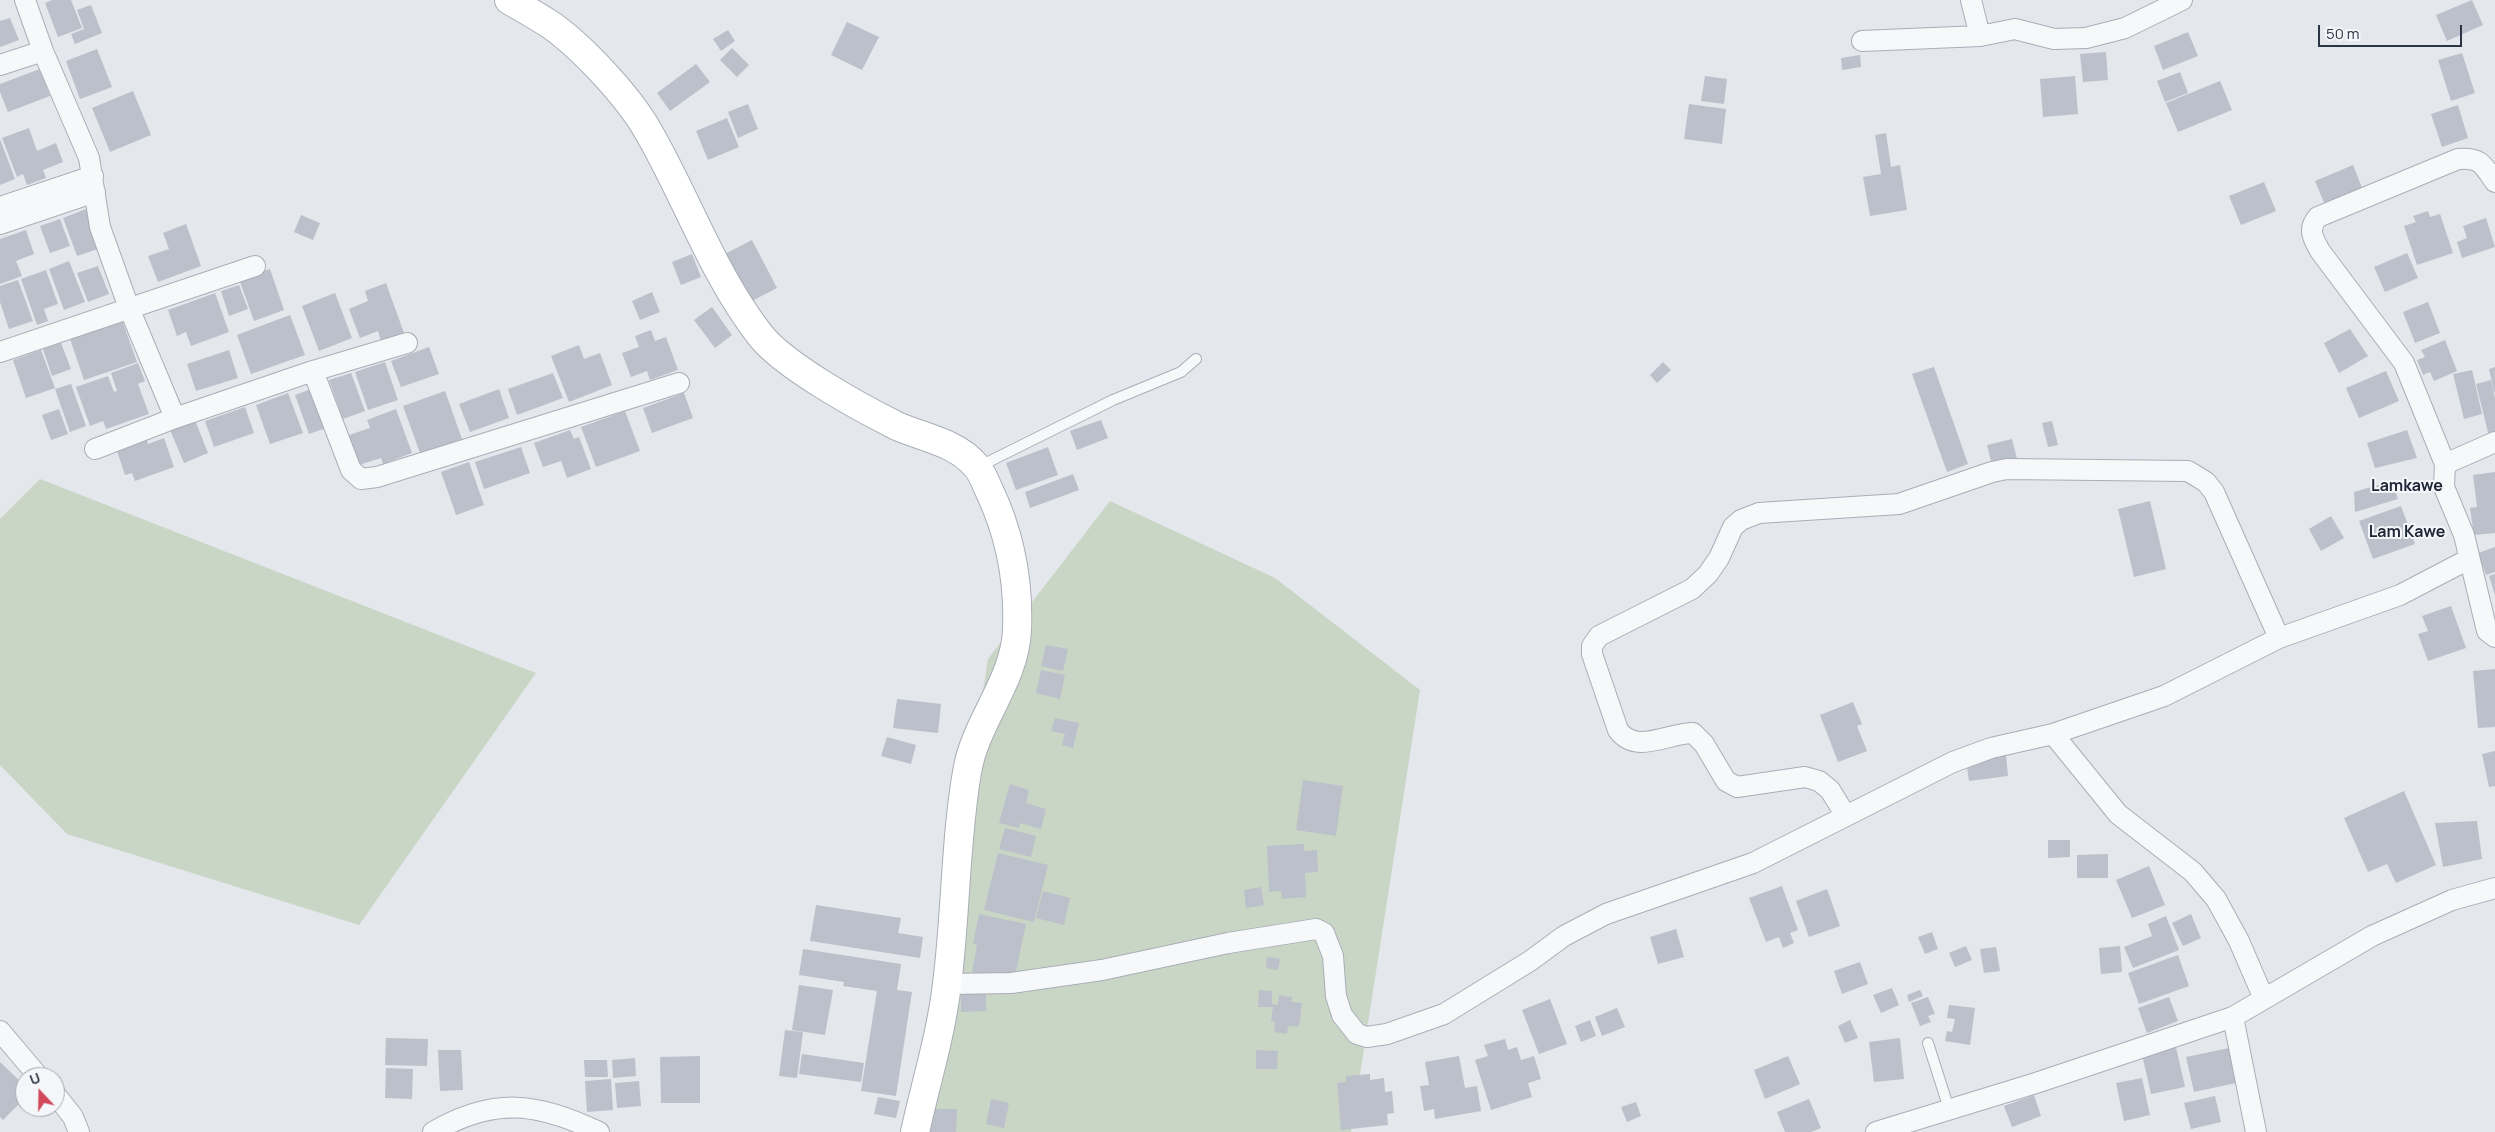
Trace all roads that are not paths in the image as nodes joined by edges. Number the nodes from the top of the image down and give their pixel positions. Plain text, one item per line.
1 (25, 0) edge
2 (509, 0) edge
3 (1971, 0) edge
4 (2182, 0) edge
5 (1980, 36) junction
6 (1862, 41) dead end
7 (43, 51) junction
8 (0, 65) edge
9 (2495, 182) edge
10 (94, 184) junction
11 (0, 207) edge
12 (0, 224) edge
13 (255, 266) dead end
14 (129, 308) junction
15 (406, 343) dead end
16 (0, 352) edge
17 (1196, 359) dead end
18 (313, 371) junction
19 (680, 383) dead end
20 (175, 418) junction
21 (2495, 442) edge
22 (94, 449) dead end
23 (2445, 464) junction
24 (978, 467) junction
25 (2469, 558) junction
26 (2495, 637) edge
27 (2279, 638) junction
28 (2053, 734) junction
29 (1846, 816) junction
30 (2495, 888) edge
31 (947, 984) junction
32 (2264, 999) junction
33 (2234, 1017) junction
34 (0, 1031) edge
35 (1928, 1044) dead end
36 (31, 1067) edge
37 (65, 1106) edge
38 (1948, 1109) junction
39 (79, 1132) edge
40 (433, 1132) edge
41 (599, 1132) edge
42 (915, 1132) edge
43 (1876, 1132) edge
44 (2256, 1132) edge

1 - 7 street
2 - 24 main road
3 - 5 street
4 - 5 street
5 - 6 street
7 - 8 street
7 - 10 street
9 - 23 street
10 - 11 street
10 - 12 street
10 - 14 street
13 - 14 street
14 - 16 street
14 - 20 street
15 - 18 street
17 - 24 lane
18 - 19 street
18 - 20 street
20 - 22 street
21 - 23 street
23 - 25 street
24 - 31 main road
25 - 26 street
25 - 27 street
27 - 28 street
27 - 29 street
28 - 29 street
28 - 32 street
29 - 31 street
30 - 32 street
31 - 42 main road
32 - 33 street
33 - 38 street
33 - 44 street
34 - 36 street
35 - 38 lane
37 - 39 street
38 - 43 street
40 - 41 street

